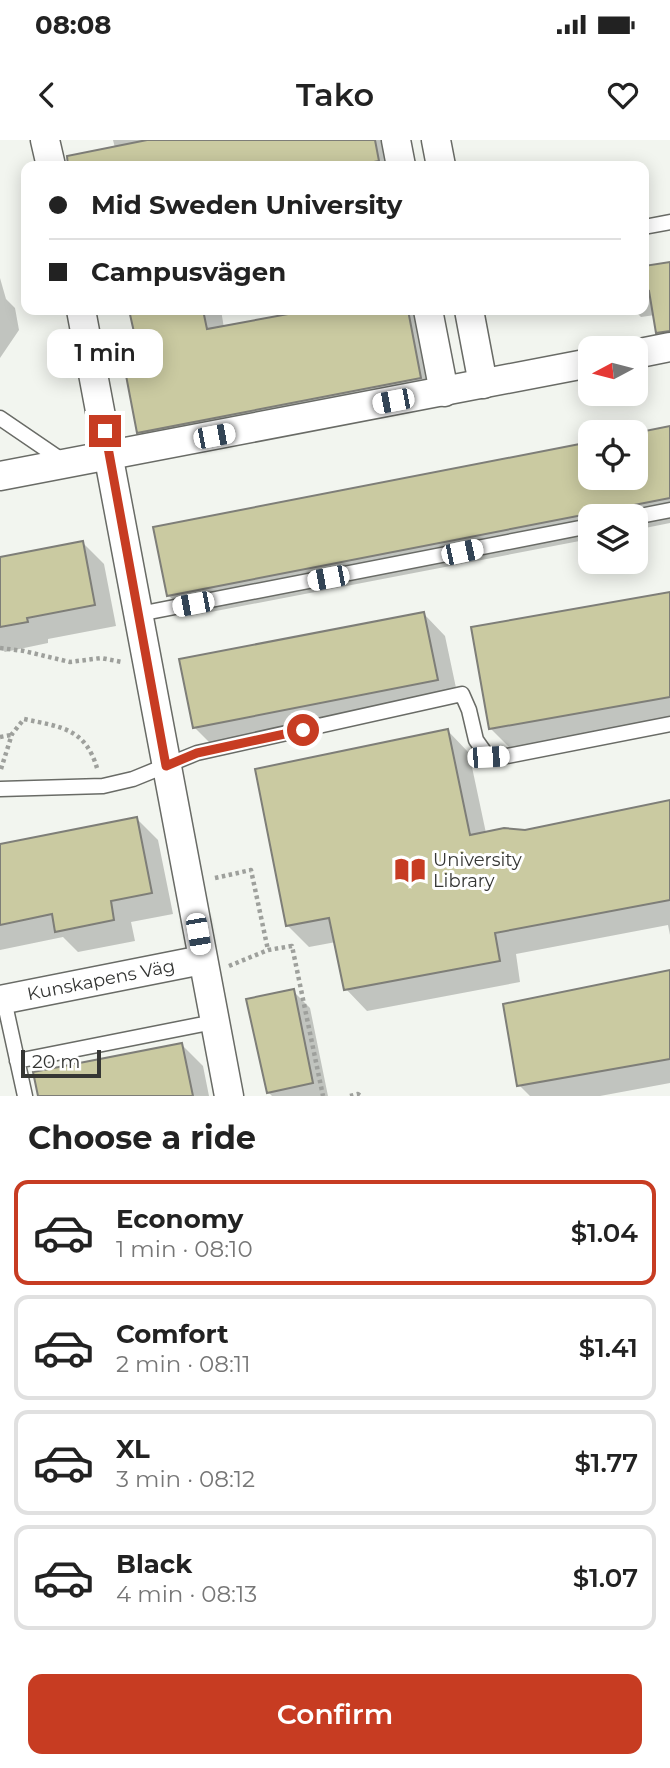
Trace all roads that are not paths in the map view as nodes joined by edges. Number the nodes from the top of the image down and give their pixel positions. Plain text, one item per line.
1 (45, 140) edge
2 (396, 140) edge
3 (436, 140) edge
4 (50, 161) edge
5 (400, 161) edge
6 (440, 161) edge
7 (670, 222) edge
8 (649, 226) edge
9 (82, 315) edge
10 (429, 315) edge
11 (470, 315) edge
12 (670, 347) edge
13 (648, 351) edge
14 (578, 365) edge
15 (483, 384) junction
16 (444, 391) junction
17 (0, 418) edge
18 (110, 455) junction
19 (67, 464) junction
20 (0, 476) edge
21 (670, 510) edge
22 (648, 514) edge
23 (578, 528) edge
24 (139, 614) junction
25 (670, 724) edge
26 (166, 766) junction
27 (0, 789) edge
28 (204, 968) junction
29 (2, 1000) edge
30 (215, 1022) junction
31 (18, 1061) junction
32 (25, 1096) edge
33 (229, 1096) edge

1 - 4 street
2 - 5 street
3 - 6 street
7 - 8 lane
9 - 18 street
10 - 16 street
11 - 15 street
12 - 13 street
14 - 15 street
15 - 16 street
16 - 18 street
17 - 19 lane
18 - 19 street
18 - 24 street
19 - 20 street
21 - 22 lane
23 - 24 lane
24 - 26 street
25 - 26 lane
26 - 27 lane
26 - 28 street
28 - 29 street, Kunskapens Väg
28 - 30 street
29 - 31 lane
30 - 31 lane
30 - 33 street
31 - 32 lane

